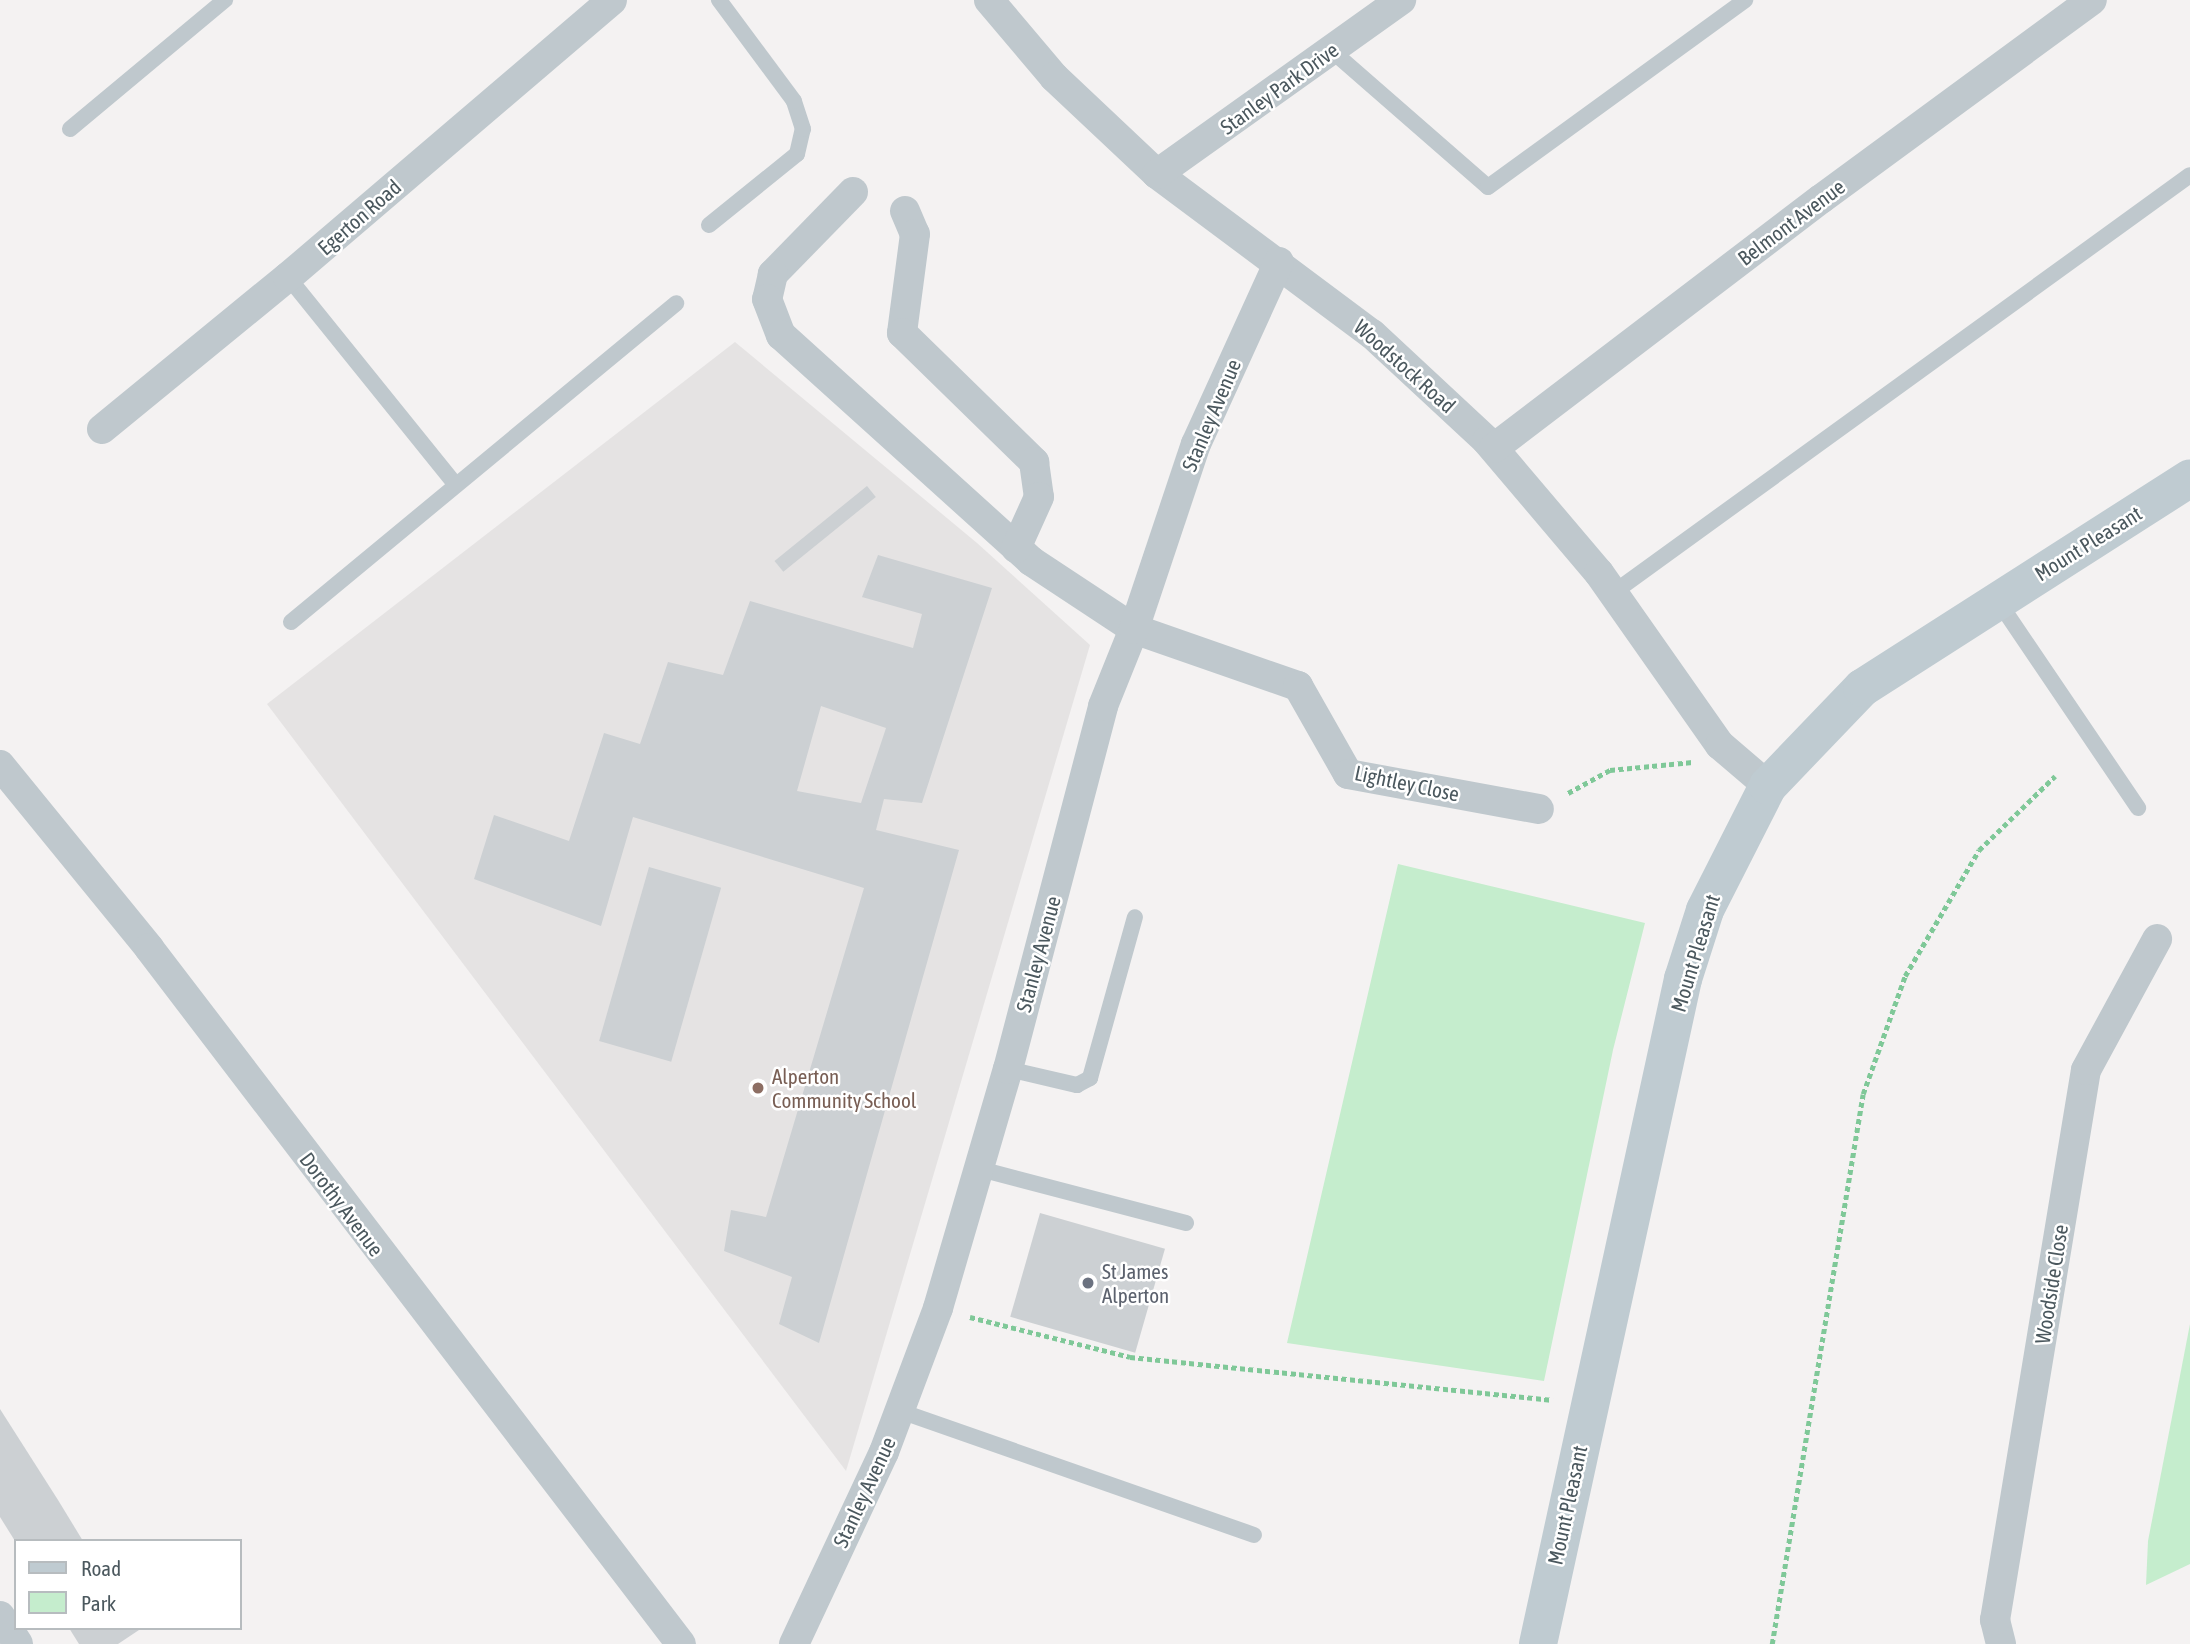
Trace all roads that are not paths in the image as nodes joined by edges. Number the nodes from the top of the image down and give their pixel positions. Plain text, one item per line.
1 (225, 0) edge
2 (612, 0) edge
3 (719, 0) edge
4 (1401, 0) edge
5 (1745, 0) edge
6 (2092, 0) edge
7 (999, 3) edge
8 (1331, 50) junction
9 (71, 129) dead end
10 (1157, 174) junction
11 (2190, 175) edge
12 (853, 192) dead end
13 (905, 211) dead end
14 (709, 225) dead end
15 (1279, 262) junction
16 (288, 277) junction
17 (676, 303) dead end
18 (102, 429) dead end
19 (1494, 448) junction
20 (2190, 478) edge
21 (456, 485) junction
22 (1016, 548) junction
23 (1613, 593) junction
24 (1997, 600) junction
25 (291, 622) dead end
26 (1134, 629) junction
27 (0, 765) edge
28 (1768, 786) junction
29 (2138, 808) dead end
30 (1539, 809) road end
31 (1135, 917) dead end
32 (2157, 939) dead end
33 (1008, 1069) junction
34 (980, 1169) junction
35 (1186, 1223) dead end
36 (900, 1411) junction
37 (1254, 1535) dead end
38 (0, 1616) edge
39 (18, 1644) edge
40 (681, 1644) edge
41 (794, 1644) edge
42 (1538, 1644) edge
43 (2001, 1644) edge

1 - 9 lane
2 - 16 street, Egerton Road
3 - 14 lane
4 - 8 street, Stanley Park Drive
5 - 8 lane
6 - 19 street, Belmont Avenue
7 - 10 street, Woodstock Road
8 - 10 street, Stanley Park Drive
10 - 15 street, Woodstock Road
11 - 23 lane
12 - 22 street, Lightley Close
13 - 22 street
15 - 19 street, Woodstock Road
15 - 26 street, Stanley Avenue
16 - 18 street, Egerton Road
16 - 21 lane
17 - 21 lane
19 - 23 street, Woodstock Road
20 - 24 street, Mount Pleasant
21 - 25 lane
22 - 26 street, Lightley Close
23 - 28 street, Woodstock Road
24 - 28 street, Mount Pleasant
24 - 29 lane
26 - 30 street, Lightley Close
26 - 33 street, Stanley Avenue
27 - 40 street, Dorothy Avenue
28 - 42 street, Mount Pleasant
31 - 33 lane
32 - 43 street, Woodside Close
33 - 34 street, Stanley Avenue
34 - 35 lane
34 - 36 street, Stanley Avenue
36 - 37 lane
36 - 41 street, Stanley Avenue
38 - 39 street

